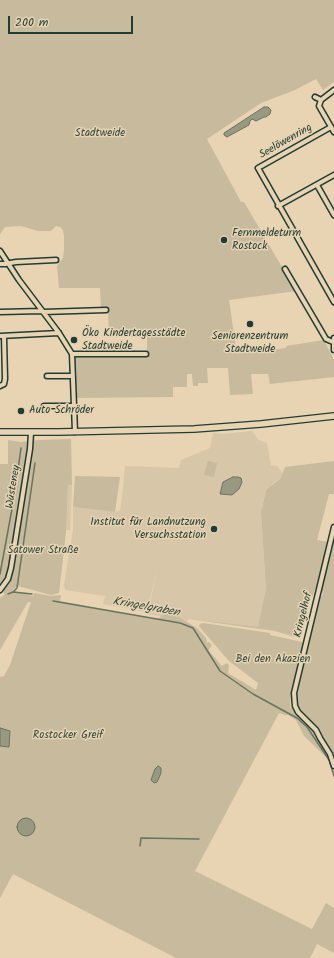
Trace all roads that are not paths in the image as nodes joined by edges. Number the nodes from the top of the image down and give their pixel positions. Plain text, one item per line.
1 (334, 90) edge
2 (316, 97) dead end
3 (321, 100) junction
4 (331, 127) junction
5 (334, 132) edge
6 (334, 175) edge
7 (317, 185) junction
8 (278, 206) junction
9 (334, 215) edge
10 (0, 251) edge
11 (56, 260) dead end
12 (0, 264) edge
13 (8, 264) junction
14 (285, 269) dead end
15 (334, 302) edge
16 (106, 310) dead end
17 (0, 312) edge
18 (43, 312) junction
19 (59, 333) junction
20 (2, 336) edge
21 (334, 340) edge
22 (334, 350) edge
23 (72, 354) junction
24 (146, 354) dead end
25 (47, 376) dead end
26 (72, 376) junction
27 (0, 386) edge
28 (44, 406) dead end
29 (73, 406) junction
30 (334, 416) edge
31 (0, 432) edge
32 (31, 432) junction
33 (75, 432) junction
34 (334, 527) edge
35 (0, 590) edge
36 (334, 766) edge

1 - 3 street
2 - 3 street
3 - 4 street
4 - 5 street
4 - 8 street, Seelöwenring
6 - 7 street
7 - 8 street
7 - 9 street
8 - 15 street, Seelöwenring
10 - 13 street
11 - 13 street
12 - 13 street
13 - 18 street
14 - 21 street
16 - 18 street
17 - 18 street
18 - 19 street
19 - 20 street
19 - 23 street
20 - 27 street
21 - 22 street
23 - 24 street
23 - 26 street
25 - 26 street
26 - 29 street
28 - 29 street
29 - 33 street
30 - 33 main road
31 - 32 main road
32 - 33 main road
32 - 35 street, Wüsteney
34 - 36 street, Kringelhof

